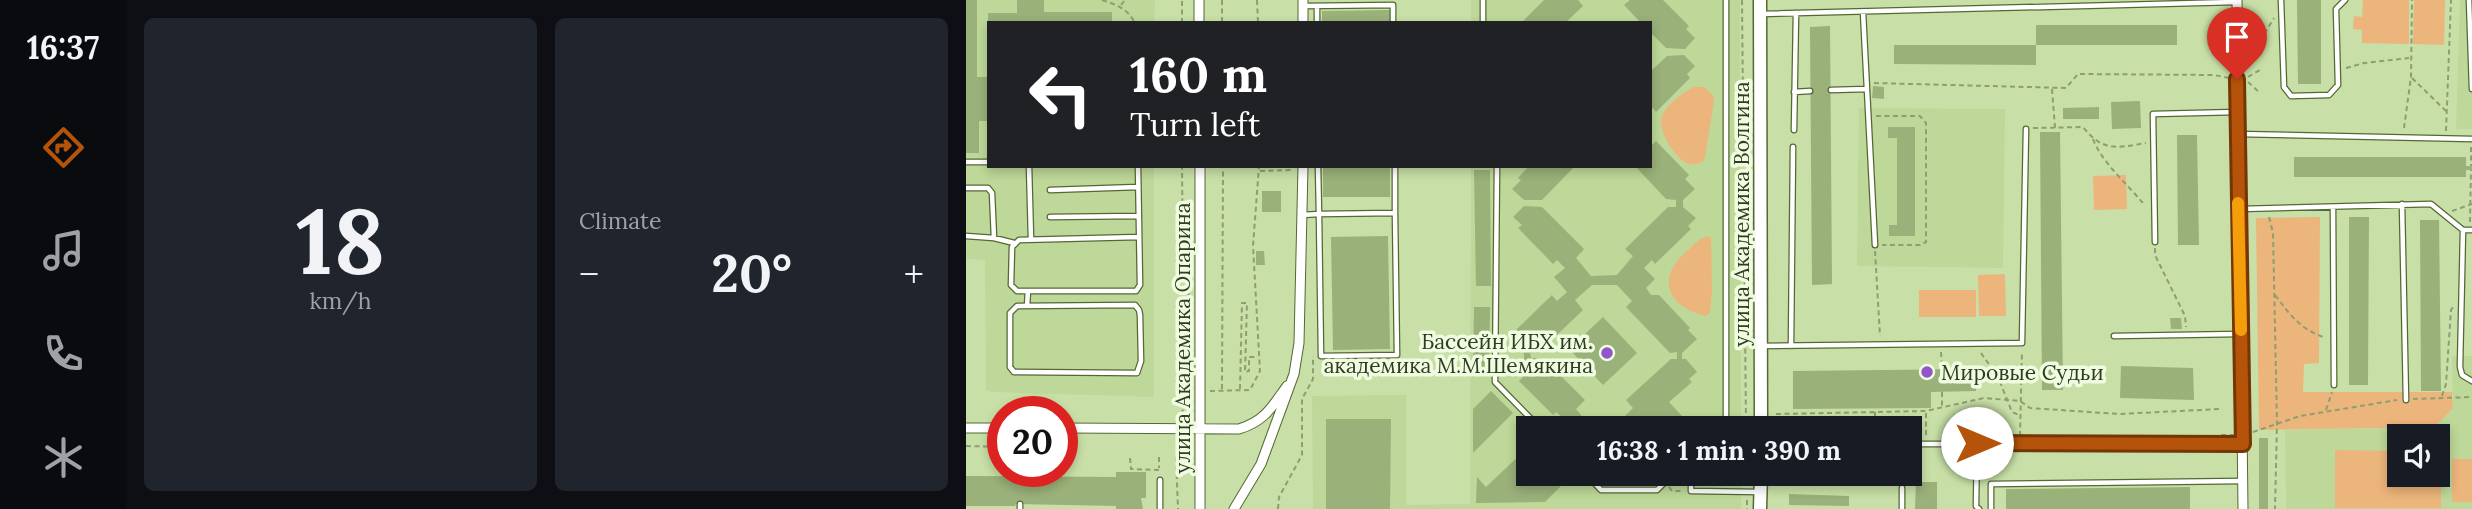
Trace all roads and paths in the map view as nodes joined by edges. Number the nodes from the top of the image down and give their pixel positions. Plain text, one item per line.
1 (1102, 0) edge
2 (1125, 0) edge
3 (1182, 0) edge
4 (1199, 0) edge
5 (1222, 0) edge
6 (1257, 0) edge
7 (1483, 0) edge
8 (1726, 0) edge
9 (1742, 0) edge
10 (2345, 0) edge
11 (2412, 0) edge
12 (2451, 0) edge
13 (2469, 0) edge
14 (2236, 1) edge
15 (1303, 3) edge
16 (2281, 3) edge
17 (1121, 6) junction
18 (1317, 6) junction
19 (1760, 7) edge
20 (1863, 12) junction
21 (1796, 13) junction
22 (2471, 19) edge
23 (1134, 21) edge
24 (1182, 21) edge
25 (1199, 21) edge
26 (1222, 21) edge
27 (1258, 21) edge
28 (1303, 21) edge
29 (1317, 21) edge
30 (1393, 21) edge
31 (1483, 21) edge
32 (2260, 41) dead end
33 (2410, 58) junction
34 (2260, 70) dead end
35 (2339, 71) junction
36 (2252, 74) dead end
37 (2411, 77) junction
38 (2230, 79) dead end
39 (1867, 86) junction
40 (2052, 88) junction
41 (2253, 88) dead end
42 (2472, 89) edge
43 (1830, 90) dead end
44 (1810, 91) dead end
45 (1794, 92) junction
46 (2260, 93) dead end
47 (2446, 111) junction
48 (2238, 112) junction
49 (1868, 117) junction
50 (2056, 128) junction
51 (2026, 129) joint
52 (1794, 130) dead end
53 (2238, 134) junction
54 (2092, 138) junction
55 (2403, 138) junction
56 (2445, 139) junction
57 (2472, 139) edge
58 (2154, 142) junction
59 (1793, 147) dead end
60 (966, 162) edge
61 (987, 162) edge
62 (2472, 166) edge
63 (1029, 168) edge
64 (1138, 168) edge
65 (1182, 168) edge
66 (1200, 168) edge
67 (1223, 168) edge
68 (1259, 168) edge
69 (1303, 168) edge
70 (1318, 168) edge
71 (1395, 168) edge
72 (1497, 168) edge
73 (2472, 170) edge
74 (1258, 171) junction
75 (1139, 187) junction
76 (966, 188) edge
77 (1050, 190) dead end
78 (2141, 202) dead end
79 (2402, 204) junction
80 (2472, 204) edge
81 (2333, 207) junction
82 (2267, 208) junction
83 (2238, 209) junction
84 (1395, 213) junction
85 (1319, 214) junction
86 (2444, 214) junction
87 (1302, 215) junction
88 (1139, 216) junction
89 (1050, 217) dead end
90 (2468, 230) edge
91 (966, 236) edge
92 (1139, 237) junction
93 (994, 238) junction
94 (1031, 239) junction
95 (2155, 242) joint
96 (1014, 243) junction
97 (1875, 245) junction
98 (1028, 290) junction
99 (2274, 295) junction
100 (2462, 295) junction
101 (1027, 306) junction
102 (2334, 324) junction
103 (2241, 334) junction
104 (2187, 335) junction
105 (2114, 336) dead end
106 (2022, 343) junction
107 (1881, 344) junction
108 (1941, 344) junction
109 (1974, 344) junction
110 (1760, 346) junction
111 (1791, 346) junction
112 (1259, 357) junction
113 (1942, 370) dead end
114 (1294, 374) junction
115 (2472, 381) edge
116 (2334, 385) joint
117 (1240, 390) junction
118 (1183, 391) junction
119 (1192, 391) dead end
120 (1209, 391) dead end
121 (1222, 391) junction
122 (1942, 391) dead end
123 (2441, 397) junction
124 (2472, 397) edge
125 (2406, 400) junction
126 (2008, 401) junction
127 (2021, 401) junction
128 (1942, 409) junction
129 (2220, 409) dead end
130 (1926, 411) junction
131 (2326, 411) junction
132 (1875, 412) junction
133 (1776, 414) dead end
134 (2020, 415) junction
135 (1528, 416) edge
136 (1726, 416) edge
137 (1746, 416) edge
138 (1761, 416) edge
139 (1875, 416) edge
140 (1182, 418) dead end
141 (2277, 424) junction
142 (966, 428) edge
143 (987, 428) edge
144 (1078, 428) edge
145 (1200, 428) junction
146 (2221, 435) dead end
147 (2243, 440) junction
148 (1977, 443) junction
149 (2019, 443) junction
150 (1922, 444) edge
151 (1926, 444) junction
152 (966, 446) edge
153 (987, 447) edge
154 (1158, 457) dead end
155 (1176, 457) dead end
156 (1130, 458) dead end
157 (1159, 470) junction
158 (1160, 480) joint
159 (2243, 481) junction
160 (1597, 486) edge
161 (1661, 486) edge
162 (1667, 486) edge
163 (1690, 486) edge
164 (1760, 486) edge
165 (1902, 488) dead end
166 (1690, 491) junction
167 (1760, 492) junction
168 (1160, 509) edge
169 (1178, 509) edge
170 (1200, 509) edge
171 (1234, 509) edge
172 (1760, 509) edge
173 (1902, 509) edge
174 (1979, 509) edge
175 (1991, 509) edge
176 (2243, 509) edge
177 (2275, 509) edge

1 - 17 path
2 - 17 path
3 - 24 path
4 - 25 street
5 - 26 path
6 - 27 path
7 - 31 lane
8 - 136 lane
9 - 137 path
10 - 35 lane
11 - 33 path
12 - 47 path
13 - 22 lane
14 - 20 lane
14 - 48 street
15 - 18 lane
15 - 28 street
16 - 32 path
16 - 35 lane
17 - 23 path
18 - 29 lane
18 - 30 lane
19 - 21 lane
19 - 110 street, улица Академика Волгина
20 - 21 lane
20 - 39 lane
21 - 45 lane
22 - 42 lane
33 - 35 path
33 - 37 path
34 - 36 path
37 - 47 path
37 - 55 path
38 - 40 path
39 - 40 path
39 - 43 lane
39 - 49 lane
40 - 50 path
41 - 46 path
44 - 45 lane
45 - 52 lane
47 - 56 path
48 - 53 street
48 - 58 lane
49 - 97 lane
49 - 97 path
50 - 51 path
50 - 54 path
51 - 106 lane
53 - 55 lane
53 - 83 street
54 - 58 path
54 - 78 path
55 - 56 lane
56 - 57 lane
57 - 62 path
58 - 95 lane
59 - 111 lane
60 - 61 lane
63 - 94 lane
64 - 75 lane
65 - 118 path
66 - 145 street, улица Академика Опарина
67 - 121 path
68 - 74 path
69 - 74 path
69 - 87 street
70 - 85 lane
71 - 84 lane
72 - 135 lane
73 - 80 path
74 - 112 path
75 - 77 lane
75 - 88 lane
76 - 93 lane
79 - 81 lane
79 - 86 lane
79 - 125 lane
80 - 86 path
80 - 90 path
81 - 82 lane
81 - 102 lane
82 - 83 lane
82 - 99 path
83 - 103 street
84 - 85 lane
84 - 85 lane
85 - 87 lane
86 - 90 lane
87 - 114 street
88 - 89 lane
88 - 92 lane
90 - 100 lane
91 - 93 lane
92 - 94 lane
92 - 98 lane
93 - 96 lane
94 - 96 lane
95 - 104 path
96 - 98 lane
97 - 107 path
98 - 101 lane
99 - 102 path
99 - 141 path
100 - 115 lane
100 - 123 path
101 - 101 lane
102 - 116 lane
103 - 104 lane
103 - 147 street
104 - 105 lane
106 - 109 lane
106 - 127 path
107 - 108 lane
107 - 111 lane
108 - 109 lane
108 - 113 path
109 - 126 path
110 - 111 lane
110 - 138 street, улица Академика Волгина
112 - 117 path
112 - 117 path
114 - 145 street
114 - 171 street
116 - 131 path
117 - 121 path
118 - 119 path
118 - 140 path
120 - 121 path
122 - 128 path
123 - 124 path
123 - 125 path
125 - 131 path
126 - 127 path
126 - 128 path
126 - 134 path
127 - 129 path
127 - 134 path
128 - 130 path
130 - 132 path
130 - 151 path
131 - 141 path
132 - 133 path
132 - 139 path
134 - 149 path
141 - 147 path
141 - 177 path
142 - 143 street
144 - 145 street
145 - 170 street, улица Академика Опарина
146 - 147 path
147 - 149 lane
147 - 159 street
148 - 149 lane
148 - 151 lane
148 - 174 lane
150 - 151 lane
152 - 153 path
154 - 157 path
155 - 169 path
156 - 157 path
157 - 158 path
158 - 168 lane
159 - 175 lane
159 - 176 street
160 - 161 lane
162 - 166 path, bridge
163 - 166 lane
164 - 167 street
165 - 173 lane
166 - 167 lane
167 - 172 street

